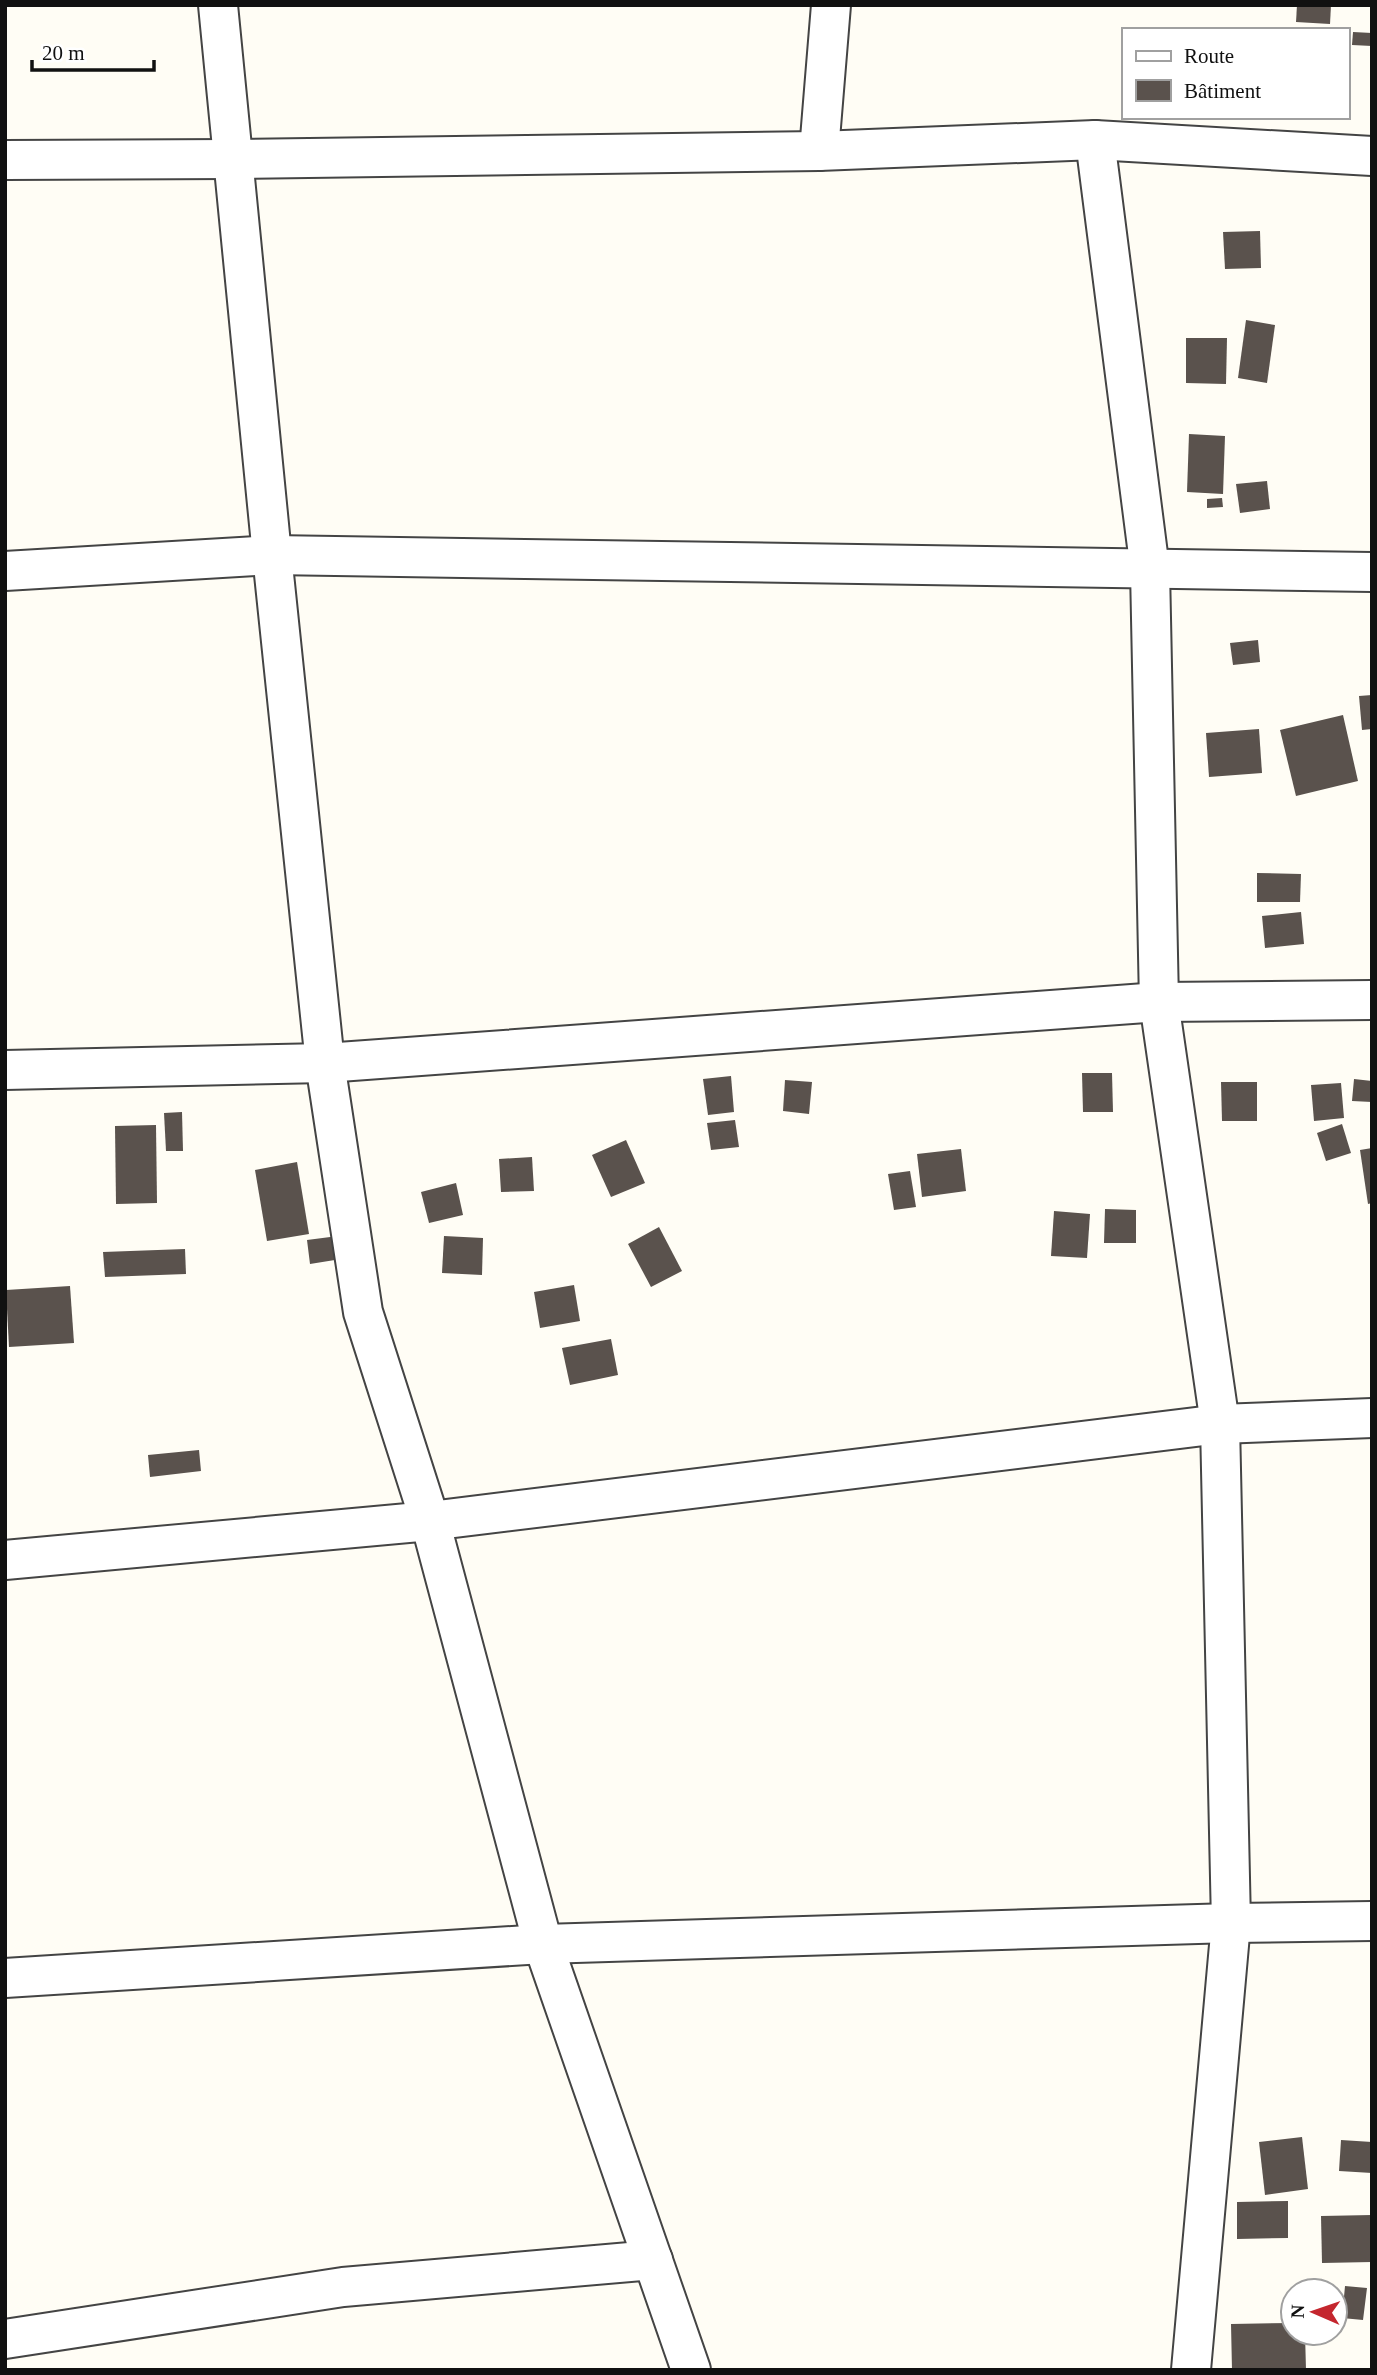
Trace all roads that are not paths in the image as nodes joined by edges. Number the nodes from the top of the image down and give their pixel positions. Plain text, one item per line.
1 (218, 5) edge
2 (831, 5) edge
3 (1095, 140) junction
4 (819, 151) junction
5 (1372, 156) edge
6 (232, 159) junction
7 (5, 160) edge
8 (272, 555) junction
9 (1150, 570) junction
10 (5, 571) edge
11 (1372, 572) edge
12 (1372, 1000) edge
13 (1159, 1002) junction
14 (325, 1063) junction
15 (5, 1070) edge
16 (1372, 1418) edge
17 (1220, 1424) junction
18 (430, 1521) junction
19 (5, 1560) edge
20 (1372, 1921) edge
21 (1231, 1923) junction
22 (543, 1944) junction
23 (5, 1978) edge
24 (653, 2260) junction
25 (5, 2339) edge
26 (691, 2370) edge
27 (1191, 2370) edge

1 - 6 street
2 - 4 street
3 - 4 street
3 - 5 street
3 - 9 street
4 - 6 street
6 - 7 street
6 - 8 street
8 - 9 street
8 - 10 street
8 - 14 street
9 - 11 street
9 - 13 street
12 - 13 street
13 - 14 street
13 - 17 street
14 - 15 street
14 - 18 street
16 - 17 street
17 - 18 street
17 - 21 street
18 - 19 street
18 - 22 street
20 - 21 street
21 - 22 street
21 - 27 street
22 - 23 street
22 - 24 street
24 - 25 street
24 - 26 street

